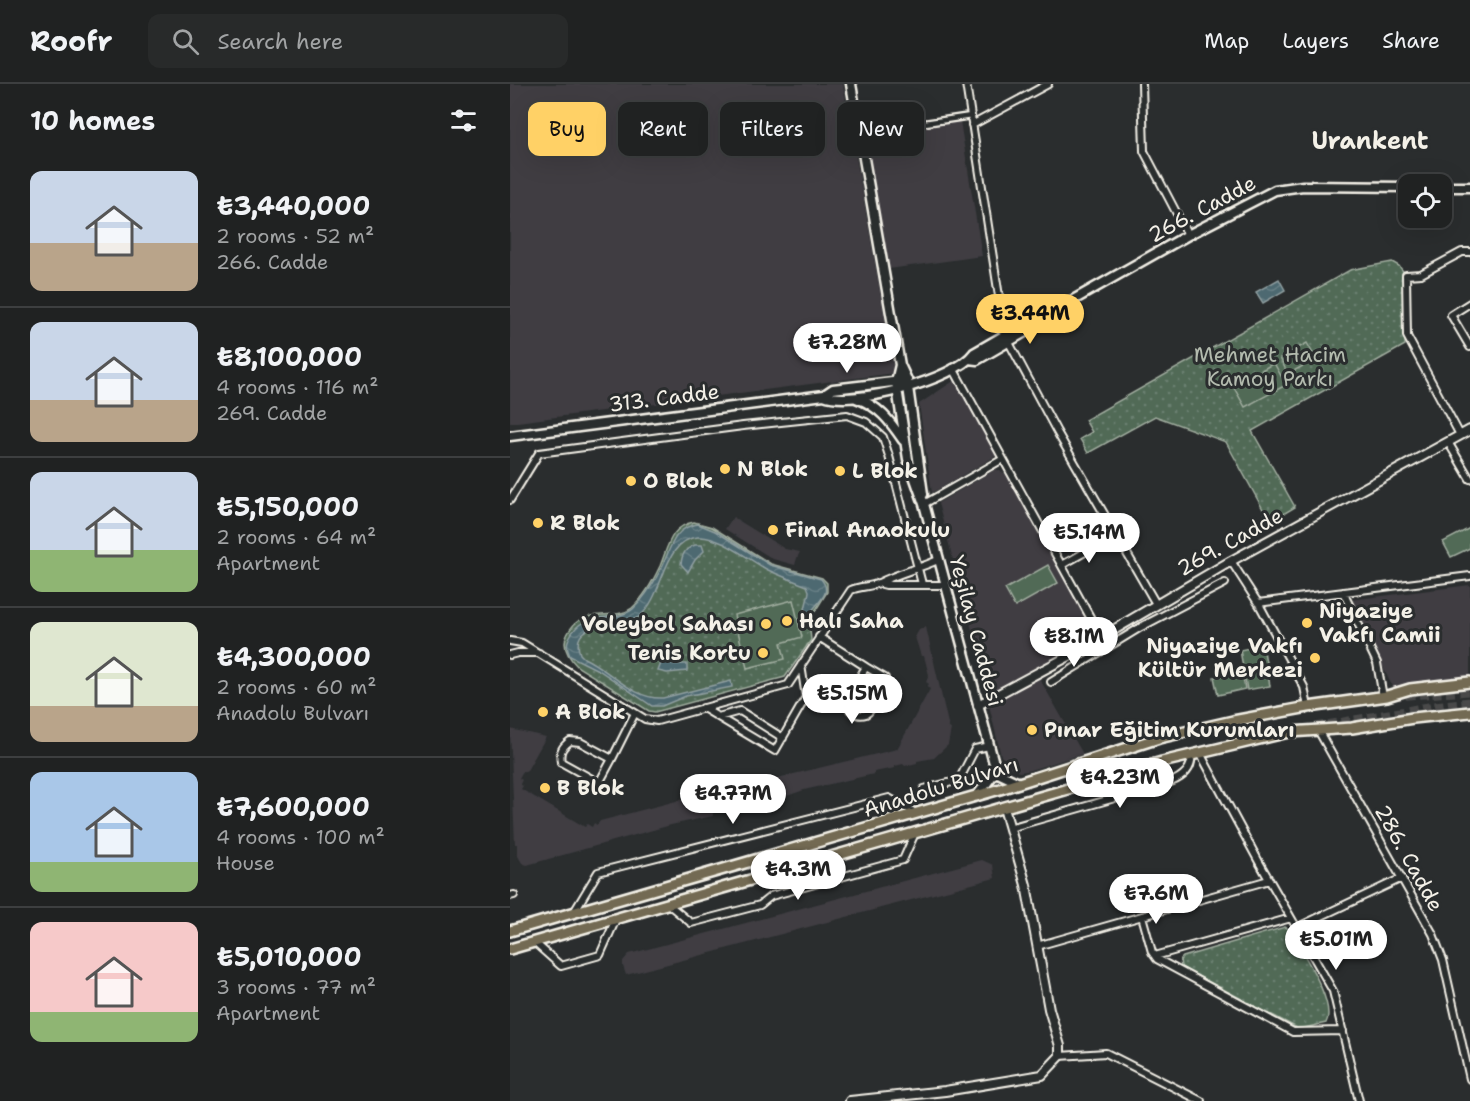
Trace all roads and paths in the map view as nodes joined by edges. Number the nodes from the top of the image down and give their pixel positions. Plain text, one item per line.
1 (851, 84) edge
2 (966, 84) edge
3 (1048, 84) edge
4 (1142, 84) edge
5 (854, 102) edge
6 (970, 116) junction
7 (924, 123) edge
8 (972, 125) junction
9 (863, 156) edge
10 (1398, 187) edge
11 (1452, 187) edge
12 (1470, 187) edge
13 (1188, 235) junction
14 (1470, 252) edge
15 (1470, 303) edge
16 (1007, 338) junction
17 (1470, 347) edge
18 (953, 368) junction
19 (902, 385) junction
20 (824, 395) junction
21 (853, 397) junction
22 (1470, 430) edge
23 (1460, 435) junction
24 (510, 436) edge
25 (1448, 442) junction
26 (905, 444) junction
27 (1003, 459) junction
28 (1470, 479) edge
29 (510, 500) edge
30 (924, 504) junction
31 (1094, 524) dead end
32 (1104, 542) dead end
33 (1052, 546) junction
34 (938, 560) junction
35 (1231, 561) junction
36 (1062, 566) junction
37 (918, 570) junction
38 (1470, 576) edge
39 (878, 583) junction
40 (1225, 583) dead end
41 (922, 584) junction
42 (945, 585) junction
43 (1343, 592) junction
44 (1258, 603) junction
45 (1156, 604) junction
46 (1135, 617) junction
47 (1142, 627) junction
48 (819, 637) junction
49 (1101, 637) junction
50 (510, 641) edge
51 (540, 653) junction
52 (510, 655) edge
53 (801, 665) junction
54 (866, 667) junction
55 (1051, 682) dead end
56 (1470, 682) edge
57 (1385, 697) junction
58 (978, 705) junction
59 (1308, 707) junction
60 (703, 708) junction
61 (1470, 712) edge
62 (635, 713) junction
63 (718, 717) junction
64 (1318, 730) junction
65 (783, 738) junction
66 (989, 746) junction
67 (1196, 754) junction
68 (612, 759) junction
69 (995, 767) junction
70 (1019, 783) junction
71 (924, 789) dead end
72 (977, 796) junction
73 (1004, 808) junction
74 (917, 814) junction
75 (1009, 828) junction
76 (915, 833) junction
77 (1402, 878) junction
78 (1269, 880) junction
79 (668, 904) junction
80 (574, 912) junction
81 (1142, 916) junction
82 (1291, 918) junction
83 (616, 919) junction
84 (1296, 928) junction
85 (510, 931) edge
86 (534, 942) junction
87 (1037, 946) junction
88 (510, 949) edge
89 (1155, 956) junction
90 (1343, 1031) junction
91 (1060, 1056) junction
92 (1470, 1079) edge
93 (850, 1101) edge
94 (1201, 1101) edge
95 (1359, 1101) edge

1 - 5 main road, Yeşilay Caddesi
2 - 6 street
3 - 8 street
4 - 13 street
6 - 7 street
6 - 8 street
8 - 16 street
9 - 19 main road, Yeşilay Caddesi
10 - 13 main road, 266. Cadde
11 - 12 main road
13 - 16 main road, 266. Cadde
14 - 23 street
15 - 17 street
16 - 18 main road, 266. Cadde
16 - 45 street
18 - 19 main road, 266. Cadde
18 - 27 street
19 - 20 main road, 313. Cadde
19 - 21 main road, 313. Cadde
19 - 26 main road, Yeşilay Caddesi
19 - 30 main road, Yeşilay Caddesi
20 - 21 main road, 313. Cadde
20 - 24 main road, 313. Cadde
21 - 26 main road
22 - 23 street, 269. Cadde
23 - 25 street, 269. Cadde
25 - 28 street
25 - 35 street, 269. Cadde
26 - 30 main road, Yeşilay Caddesi
27 - 30 street
27 - 33 street
29 - 37 street
30 - 34 main road, Yeşilay Caddesi
31 - 33 street
32 - 36 street
33 - 36 street
34 - 37 street
34 - 42 main road, Yeşilay Caddesi
35 - 44 street
35 - 45 street, 269. Cadde
36 - 49 street
37 - 39 street
37 - 41 street
38 - 43 street
39 - 41 street
39 - 48 street
40 - 47 street
41 - 42 street
42 - 58 main road, Yeşilay Caddesi
43 - 44 street
43 - 57 street
44 - 59 street
45 - 46 street, 269. Cadde
46 - 47 street
46 - 49 street, 269. Cadde
47 - 55 street
48 - 53 street
48 - 54 street
49 - 58 street, 269. Cadde
50 - 51 street
51 - 52 street
51 - 62 street
53 - 60 street
53 - 65 street
54 - 54 street
56 - 57 main road, Anadolu Bulvarı
57 - 59 main road, Anadolu Bulvarı
58 - 66 main road, Yeşilay Caddesi
59 - 70 main road, Anadolu Bulvarı
60 - 62 street
60 - 63 street
61 - 64 main road, Anadolu Bulvarı
62 - 68 street
63 - 65 street
63 - 65 street
64 - 67 main road, Anadolu Bulvarı
64 - 77 street, 286. Cadde
66 - 69 main road, Yeşilay Caddesi
66 - 71 street
67 - 73 main road, Anadolu Bulvarı
67 - 75 street
67 - 78 street
68 - 68 street
69 - 70 main road
69 - 72 main road
70 - 72 main road, Anadolu Bulvarı
72 - 74 main road, Anadolu Bulvarı
73 - 75 street
73 - 76 main road, Anadolu Bulvarı
74 - 80 main road, Anadolu Bulvarı
74 - 80 street
75 - 87 street
76 - 79 main road, Anadolu Bulvarı
76 - 79 street
77 - 84 street
77 - 92 street, 286. Cadde
78 - 81 street
78 - 82 street
79 - 83 main road, Anadolu Bulvarı
80 - 85 main road, Anadolu Bulvarı
81 - 87 street
81 - 89 street
82 - 84 street
82 - 89 street
83 - 86 main road, Anadolu Bulvarı
83 - 86 street
84 - 90 street
86 - 88 main road, Anadolu Bulvarı
87 - 91 street
89 - 90 street
90 - 95 street
91 - 93 street
91 - 94 street

